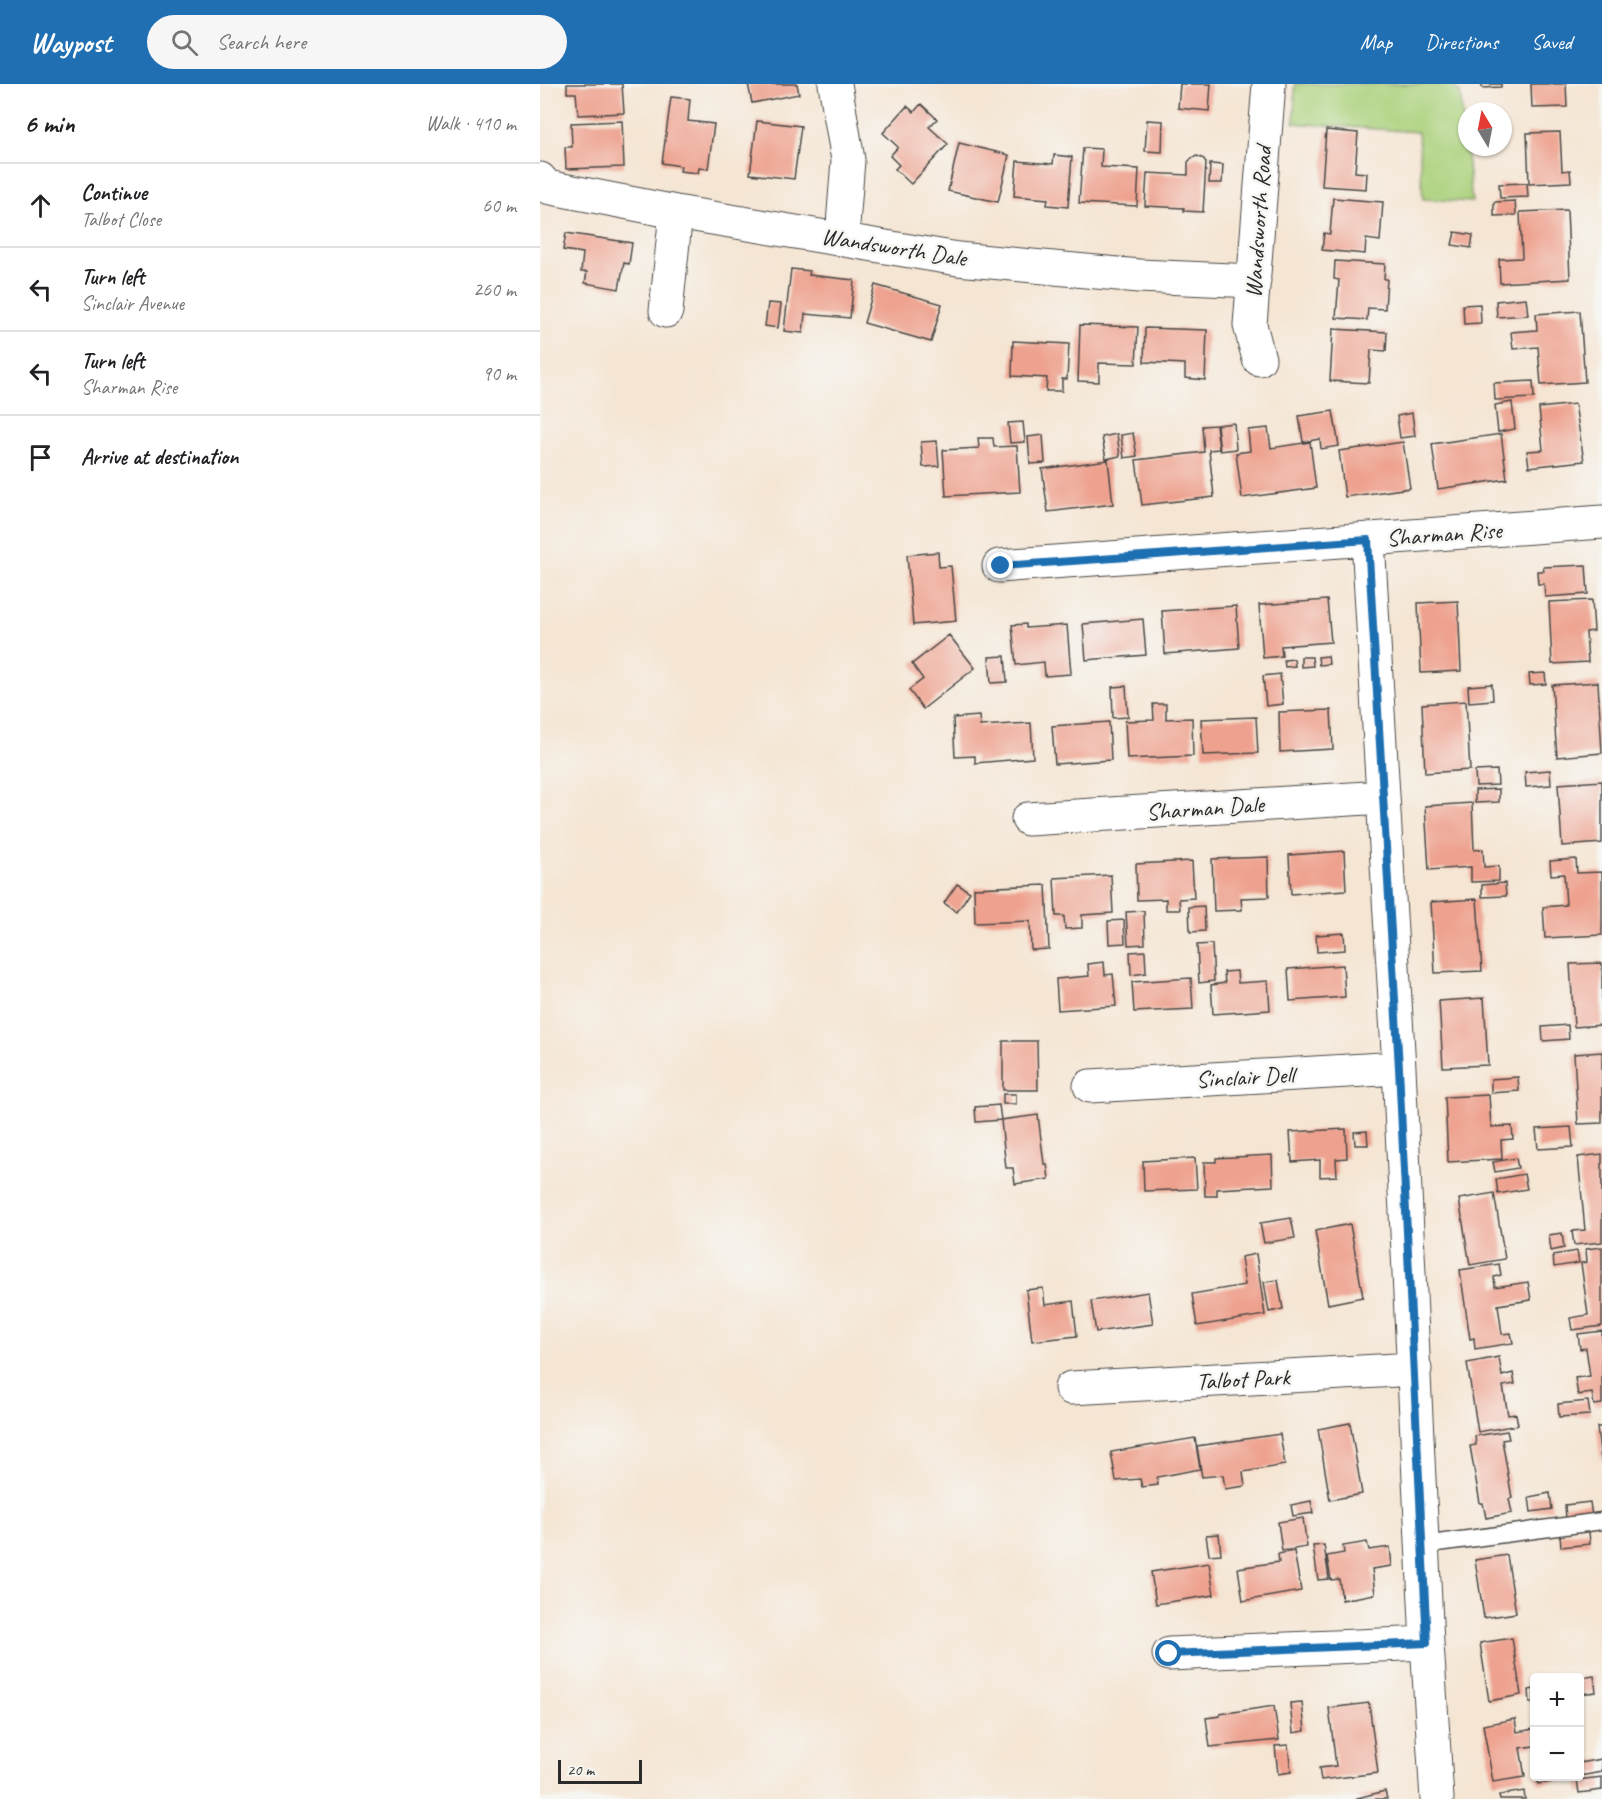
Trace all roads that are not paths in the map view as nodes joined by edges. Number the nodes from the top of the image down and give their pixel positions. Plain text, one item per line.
1 (836, 84) edge
2 (1269, 84) edge
3 (540, 179) edge
4 (676, 212) junction
5 (842, 238) junction
6 (1254, 280) junction
7 (666, 310) dead end
8 (1259, 359) dead end
9 (1602, 522) edge
10 (1368, 540) junction
11 (999, 566) dead end
12 (1383, 797) junction
13 (1028, 819) dead end
14 (1399, 1068) junction
15 (1090, 1086) dead end
16 (1415, 1369) junction
17 (1071, 1388) dead end
18 (1602, 1521) edge
19 (1423, 1545) junction
20 (1427, 1643) junction
21 (1169, 1654) dead end
22 (1437, 1799) edge

1 - 5 street
2 - 6 street, Wandsworth Road
3 - 4 street, Wandsworth Dale
4 - 5 street, Wandsworth Dale
4 - 7 street
5 - 6 street, Wandsworth Dale
6 - 8 street, Wandsworth Road
9 - 10 street, Sharman Rise
10 - 11 street, Sharman Rise
10 - 12 street
12 - 13 street, Sharman Dale
12 - 14 street
14 - 15 street, Sinclair Dell
14 - 16 street
16 - 17 street, Talbot Park
16 - 19 street
18 - 19 lane
19 - 20 street
20 - 21 street
20 - 22 street

